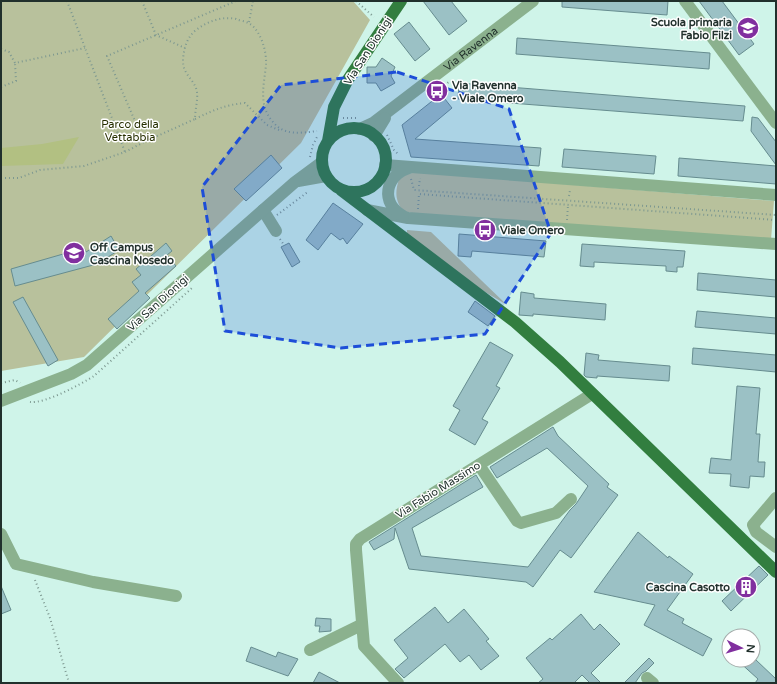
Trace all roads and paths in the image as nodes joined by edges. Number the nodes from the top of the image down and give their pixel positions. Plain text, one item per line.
1 (67, 1) edge
2 (142, 1) edge
3 (236, 1) edge
4 (253, 1) edge
5 (356, 1) edge
6 (401, 1) edge
7 (533, 1) edge
8 (685, 1) edge
9 (374, 17) dead end
10 (248, 22) junction
11 (156, 35) junction
12 (85, 48) junction
13 (185, 48) junction
14 (1, 49) edge
15 (15, 63) junction
16 (450, 81) dead end
17 (1, 87) edge
18 (435, 93) dead end
19 (390, 111) junction
20 (195, 119) junction
21 (776, 123) edge
22 (339, 124) junction
23 (361, 124) junction
24 (282, 132) junction
25 (379, 134) junction
26 (322, 135) junction
27 (144, 142) junction
28 (125, 152) junction
29 (401, 157) dead end
30 (316, 161) junction
31 (385, 165) junction
32 (411, 172) junction
33 (420, 175) dead end
34 (326, 176) junction
35 (1, 178) edge
36 (295, 182) junction
37 (419, 186) dead end
38 (570, 187) dead end
39 (313, 189) dead end
40 (341, 190) junction
41 (776, 195) edge
42 (569, 196) dead end
43 (568, 205) junction
44 (263, 210) junction
45 (367, 210) junction
46 (418, 211) dead end
47 (776, 215) edge
48 (275, 216) dead end
49 (404, 216) junction
50 (776, 220) edge
51 (567, 221) dead end
52 (276, 231) dead end
53 (776, 244) edge
54 (1, 383) edge
55 (22, 386) dead end
56 (592, 394) junction
57 (3, 400) edge
58 (479, 465) junction
59 (776, 498) edge
60 (571, 499) dead end
61 (1, 534) edge
62 (776, 547) edge
63 (31, 568) junction
64 (776, 572) edge
65 (176, 596) dead end
66 (361, 625) junction
67 (310, 650) dead end
68 (69, 683) edge
69 (398, 683) edge

1 - 12 path
2 - 11 path
3 - 11 path
4 - 10 path
5 - 9 path
6 - 22 main road, Via San Dionigi
7 - 19 street, Via Ravenna
8 - 21 street
10 - 13 path
10 - 24 path
11 - 13 path
11 - 27 path
12 - 15 path
12 - 28 path
13 - 20 path
14 - 15 path
15 - 17 path
16 - 18 path
19 - 23 street, Via Ravenna
19 - 25 street, Via Ravenna
20 - 24 path
20 - 27 path
22 - 23 main road
22 - 23 path
22 - 26 main road
23 - 25 main road
24 - 26 path
25 - 29 path
25 - 31 main road
26 - 30 main road
26 - 30 path
27 - 28 path
28 - 35 path
30 - 34 main road
30 - 36 street, Via San Dionigi
31 - 32 street
31 - 40 main road
32 - 41 street
32 - 47 path
32 - 49 street
33 - 37 path
34 - 36 street
34 - 40 main road
36 - 44 street, Via San Dionigi
38 - 42 path
39 - 48 path
40 - 45 main road
43 - 46 path
43 - 50 path
43 - 51 path
44 - 52 street
44 - 57 street, Via San Dionigi
45 - 49 street
45 - 56 main road
49 - 53 street
54 - 55 path
56 - 58 street, Via Fabio Massimo
56 - 64 main road
58 - 60 street
58 - 66 street, Via Fabio Massimo
59 - 62 street
61 - 63 street
63 - 65 street
63 - 68 path
66 - 67 street
66 - 69 street

